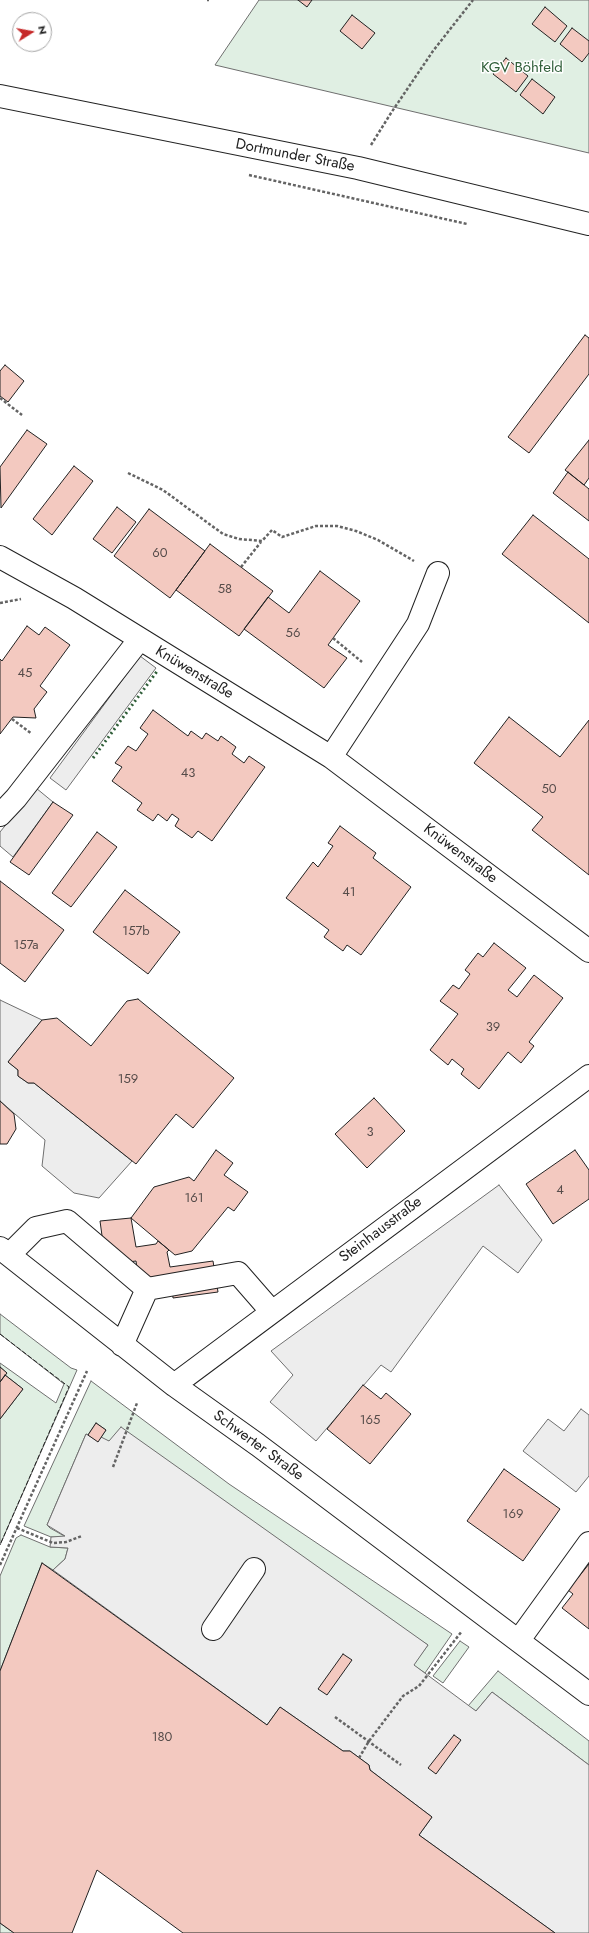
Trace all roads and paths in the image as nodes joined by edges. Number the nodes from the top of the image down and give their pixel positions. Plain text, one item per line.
1 (473, 0) edge
2 (0, 96) edge
3 (358, 168) junction
4 (242, 174) dead end
5 (589, 224) edge
6 (475, 225) dead end
7 (0, 398) edge
8 (22, 415) dead end
9 (128, 473) dead end
10 (262, 541) junction
11 (0, 557) edge
12 (241, 567) dead end
13 (438, 573) joint
14 (333, 638) dead end
15 (139, 640) junction
16 (382, 678) junction
17 (331, 757) junction
18 (0, 815) edge
19 (589, 951) edge
20 (589, 1076) edge
21 (5, 1252) edge
22 (147, 1289) junction
23 (272, 1312) junction
24 (122, 1345) junction
25 (88, 1370) dead end
26 (174, 1385) junction
27 (137, 1403) dead end
28 (113, 1467) dead end
29 (17, 1528) junction
30 (82, 1536) dead end
31 (589, 1543) edge
32 (0, 1565) edge
33 (254, 1569) dead end
34 (479, 1610) junction
35 (213, 1629) dead end
36 (519, 1640) junction
37 (589, 1694) edge
38 (334, 1717) dead end
39 (369, 1741) junction
40 (359, 1758) dead end
41 (401, 1765) dead end

1 - 3 path
2 - 3 street, Dortmunder Straße
3 - 5 street, Dortmunder Straße
4 - 6 path
7 - 8 path
9 - 10 path
10 - 12 path
10 - 13 path
11 - 15 street, Knüwenstraße
13 - 16 street
14 - 16 path
15 - 17 street, Knüwenstraße
15 - 18 street, Knüwenstraße
16 - 17 street
17 - 19 street, Knüwenstraße
20 - 23 street, Steinhausstraße
21 - 22 street
21 - 24 street, Schwerter Straße
22 - 23 street
22 - 24 street
23 - 26 street, Steinhausstraße
24 - 26 street, Schwerter Straße
25 - 29 path
26 - 34 street, Schwerter Straße
27 - 28 path
29 - 30 path
29 - 32 path
31 - 36 street
33 - 35 street
34 - 36 street, Schwerter Straße
34 - 39 path
36 - 37 street, Schwerter Straße
38 - 39 path
39 - 40 path
39 - 41 path

